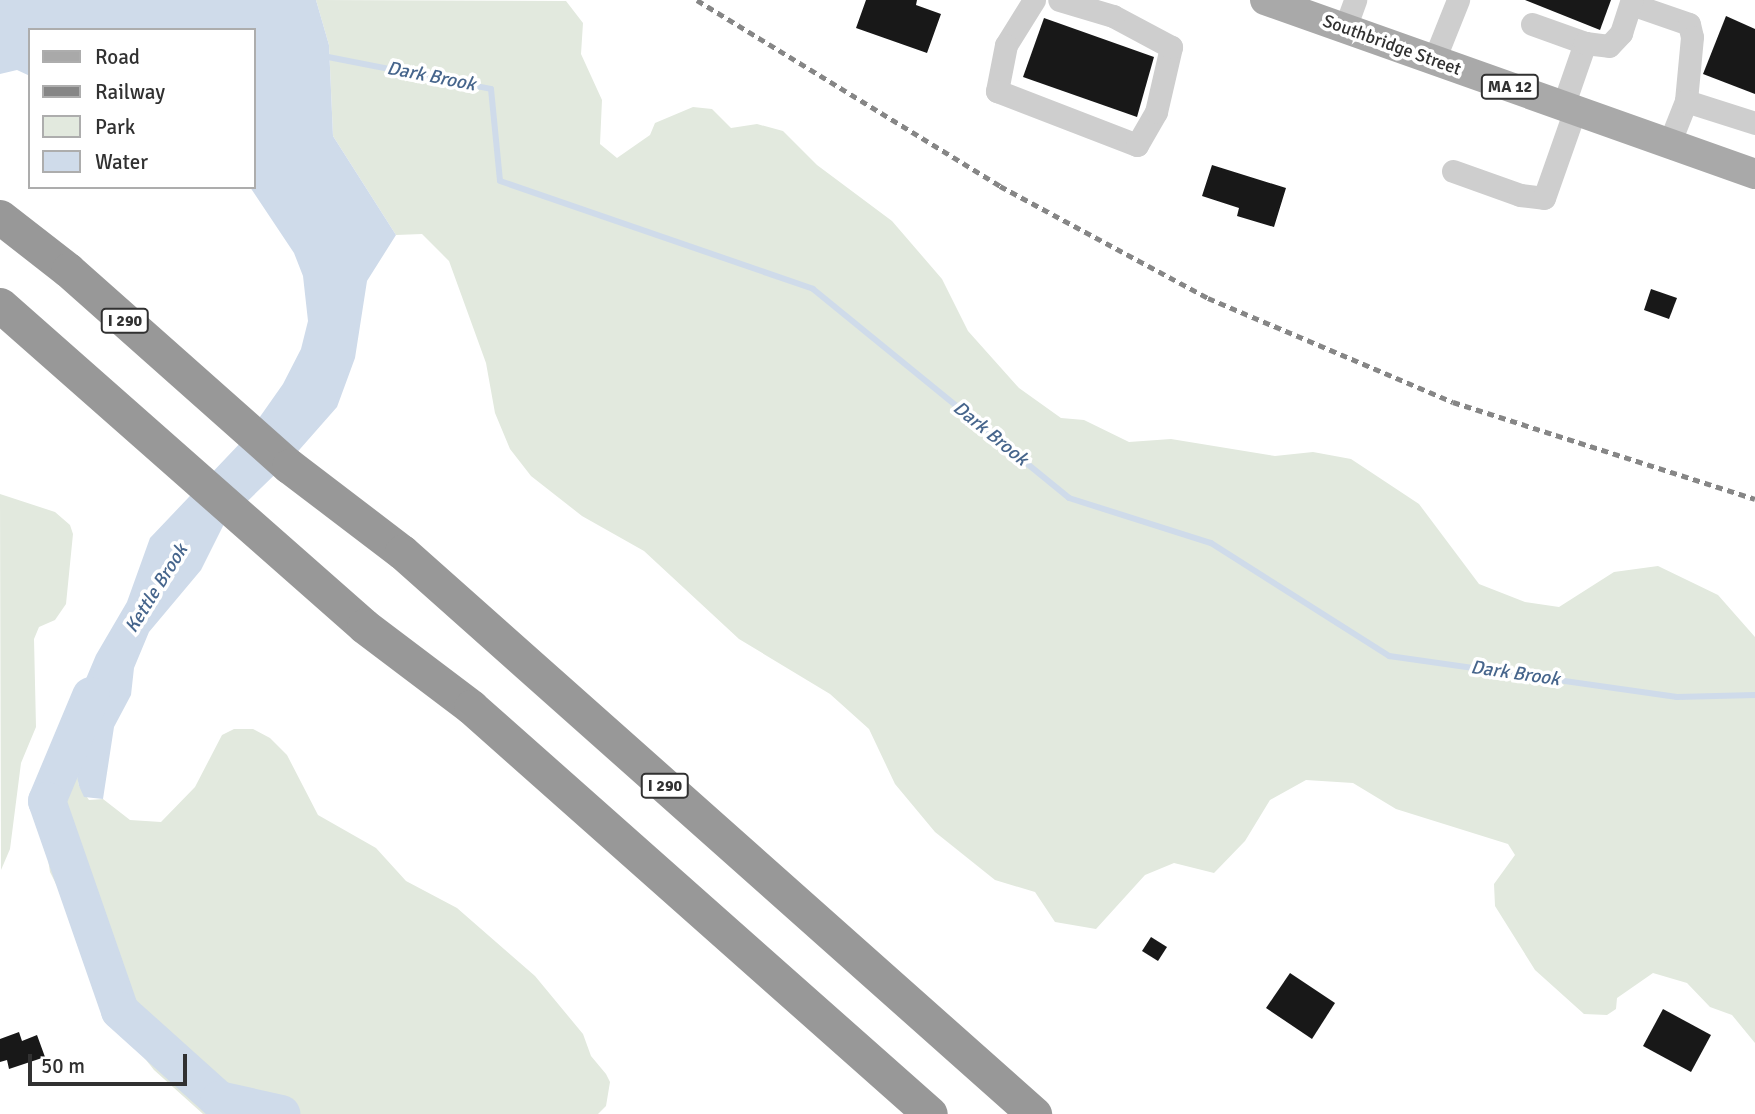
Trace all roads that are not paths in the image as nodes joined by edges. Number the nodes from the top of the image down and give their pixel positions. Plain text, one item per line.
1 (1034, 0) edge
2 (1059, 0) edge
3 (1265, 0) edge
4 (1355, 0) edge
5 (1458, 0) edge
6 (1632, 2) edge
7 (1115, 8) edge
8 (1532, 24) dead end
9 (1345, 28) junction
10 (1585, 43) junction
11 (1434, 60) junction
12 (1686, 101) junction
13 (1569, 108) junction
14 (1755, 123) edge
15 (1669, 144) junction
16 (1453, 170) dead end
17 (1755, 174) edge
18 (0, 217) edge
19 (0, 305) edge
20 (930, 1114) edge
21 (1034, 1114) edge

1 - 7 lane
2 - 7 lane
3 - 9 main road, Southbridge Street / MA 12
4 - 9 lane
5 - 11 lane
6 - 10 lane
6 - 12 lane
8 - 10 lane
9 - 11 main road, Southbridge Street / MA 12
10 - 13 lane
11 - 13 main road, Southbridge Street / MA 12
12 - 14 lane
12 - 15 lane
13 - 15 main road, Southbridge Street / MA 12
13 - 16 lane
15 - 17 main road, Southbridge Street / MA 12
18 - 21 highway, I 290
19 - 20 highway

